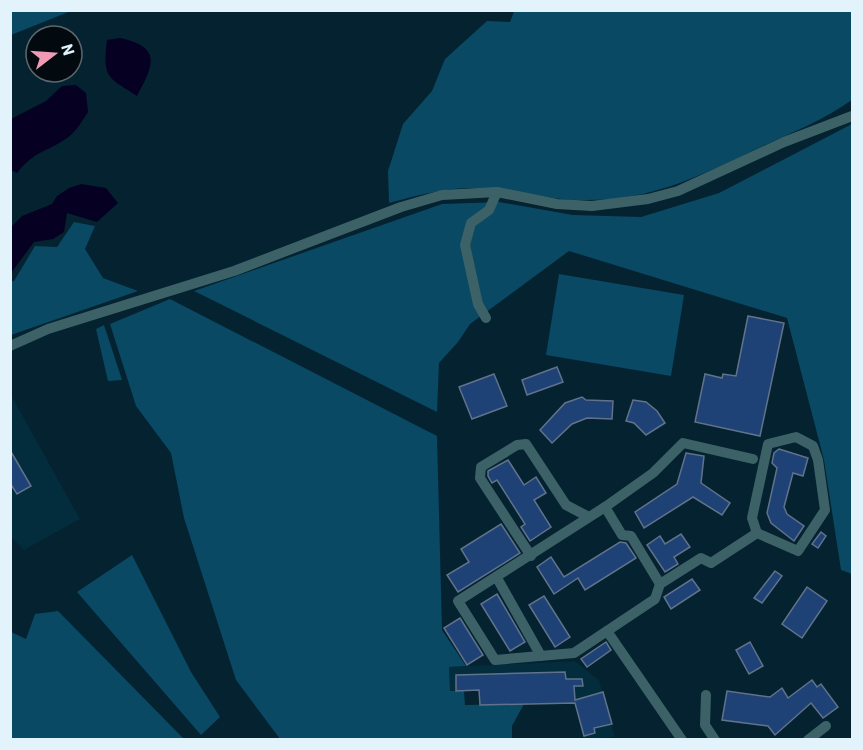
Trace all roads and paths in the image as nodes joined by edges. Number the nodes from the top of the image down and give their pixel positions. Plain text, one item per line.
1 (852, 116) edge
2 (497, 192) junction
3 (486, 318) dead end
4 (10, 346) edge
5 (753, 459) dead end
6 (605, 507) junction
7 (587, 516) junction
8 (757, 533) junction
9 (531, 556) junction
10 (497, 578) junction
11 (660, 585) junction
12 (607, 631) junction
13 (541, 656) junction
14 (706, 695) dead end
15 (826, 726) dead end
16 (682, 740) edge
17 (715, 740) edge
18 (808, 740) edge

1 - 2 street
2 - 3 street
2 - 4 street
5 - 6 street
6 - 7 street
6 - 11 street
7 - 9 street
7 - 9 street
8 - 8 street
8 - 11 street
9 - 10 street
10 - 13 street
10 - 13 street
11 - 12 street
12 - 13 street
12 - 16 street
14 - 17 street
15 - 18 street

